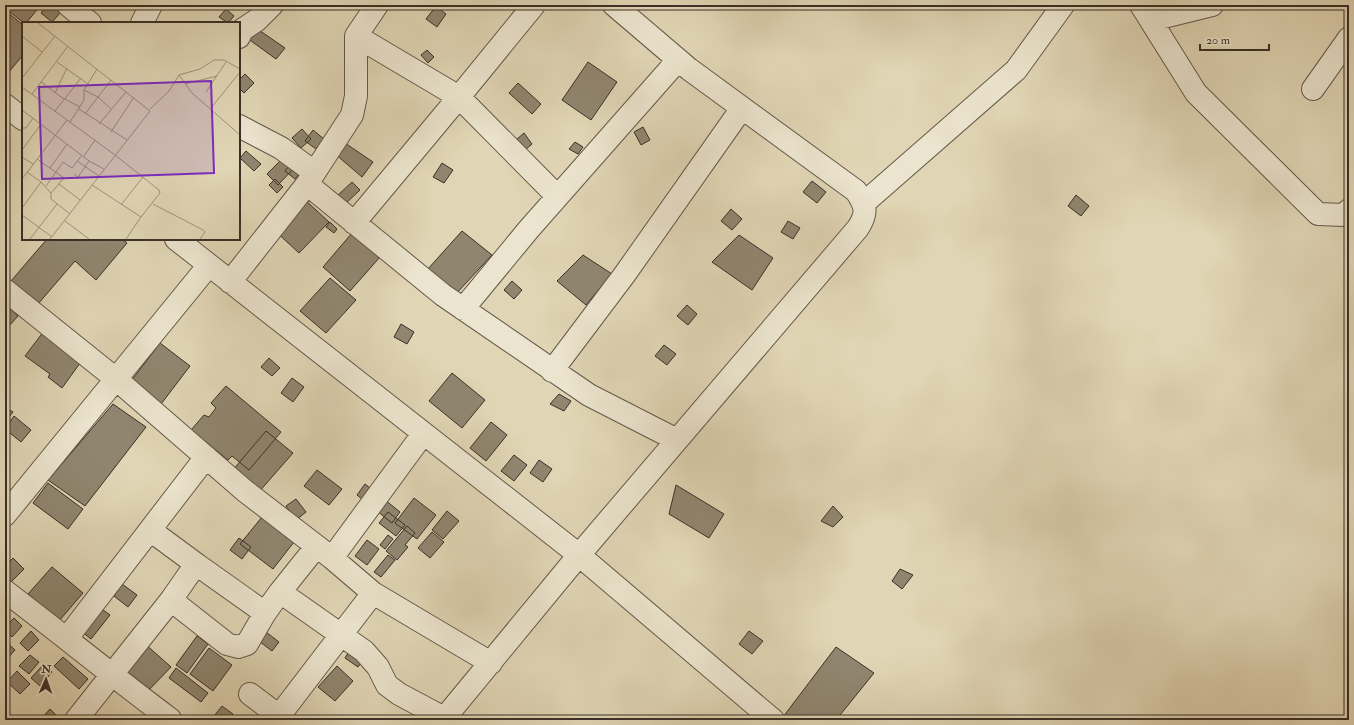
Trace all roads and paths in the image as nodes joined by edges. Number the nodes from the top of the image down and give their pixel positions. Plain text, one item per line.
1 (68, 5) edge
2 (151, 5) edge
3 (272, 5) edge
4 (377, 5) edge
5 (534, 5) edge
6 (614, 5) edge
7 (1063, 5) edge
8 (1212, 5) edge
9 (1146, 12) edge
10 (89, 22) edge
11 (142, 22) edge
12 (240, 35) edge
13 (356, 36) junction
14 (1349, 38) edge
15 (678, 60) junction
16 (1313, 88) dead end
17 (459, 97) junction
18 (5, 105) edge
19 (742, 108) junction
20 (22, 118) edge
21 (240, 127) edge
22 (310, 178) junction
23 (558, 196) junction
24 (864, 203) junction
25 (1347, 215) edge
26 (354, 223) junction
27 (177, 240) edge
28 (209, 265) junction
29 (230, 282) junction
30 (6, 293) edge
31 (464, 310) junction
32 (552, 371) junction
33 (116, 379) junction
34 (423, 434) junction
35 (678, 440) junction
36 (206, 457) junction
37 (5, 515) edge
38 (150, 530) junction
39 (324, 553) junction
40 (579, 555) junction
41 (196, 564) junction
42 (5, 591) edge
43 (280, 592) junction
44 (373, 593) junction
45 (171, 600) junction
46 (265, 614) junction
47 (341, 636) junction
48 (67, 638) junction
49 (491, 663) junction
50 (112, 676) junction
51 (250, 694) dead end
52 (281, 718) edge
53 (444, 719) edge
54 (76, 720) edge
55 (168, 720) edge
56 (773, 720) edge

1 - 10 street
2 - 11 street
3 - 12 street
4 - 13 street
5 - 17 street
6 - 15 street
7 - 24 street
8 - 9 street
9 - 25 street
13 - 17 street
13 - 22 street
14 - 16 street
15 - 19 street
15 - 23 street
17 - 23 street
17 - 26 street
18 - 20 street
19 - 24 street
19 - 32 street
21 - 22 street
22 - 26 street
22 - 29 street
23 - 31 street
24 - 35 street
26 - 31 street
27 - 28 street
28 - 29 street
28 - 33 street
29 - 34 street
30 - 33 street
31 - 32 street
32 - 35 street
33 - 36 street
33 - 37 street
34 - 39 street
34 - 40 street
35 - 40 street
36 - 38 street
36 - 39 street
38 - 41 street
38 - 48 street
39 - 43 street
39 - 44 street
40 - 49 street
40 - 56 street
41 - 45 street
41 - 46 street
42 - 48 street
43 - 46 street
43 - 47 street
44 - 47 street
44 - 49 street
45 - 46 street
45 - 50 street
47 - 52 street
47 - 53 street
48 - 50 street
49 - 53 street
50 - 54 street
50 - 55 street
51 - 52 street

